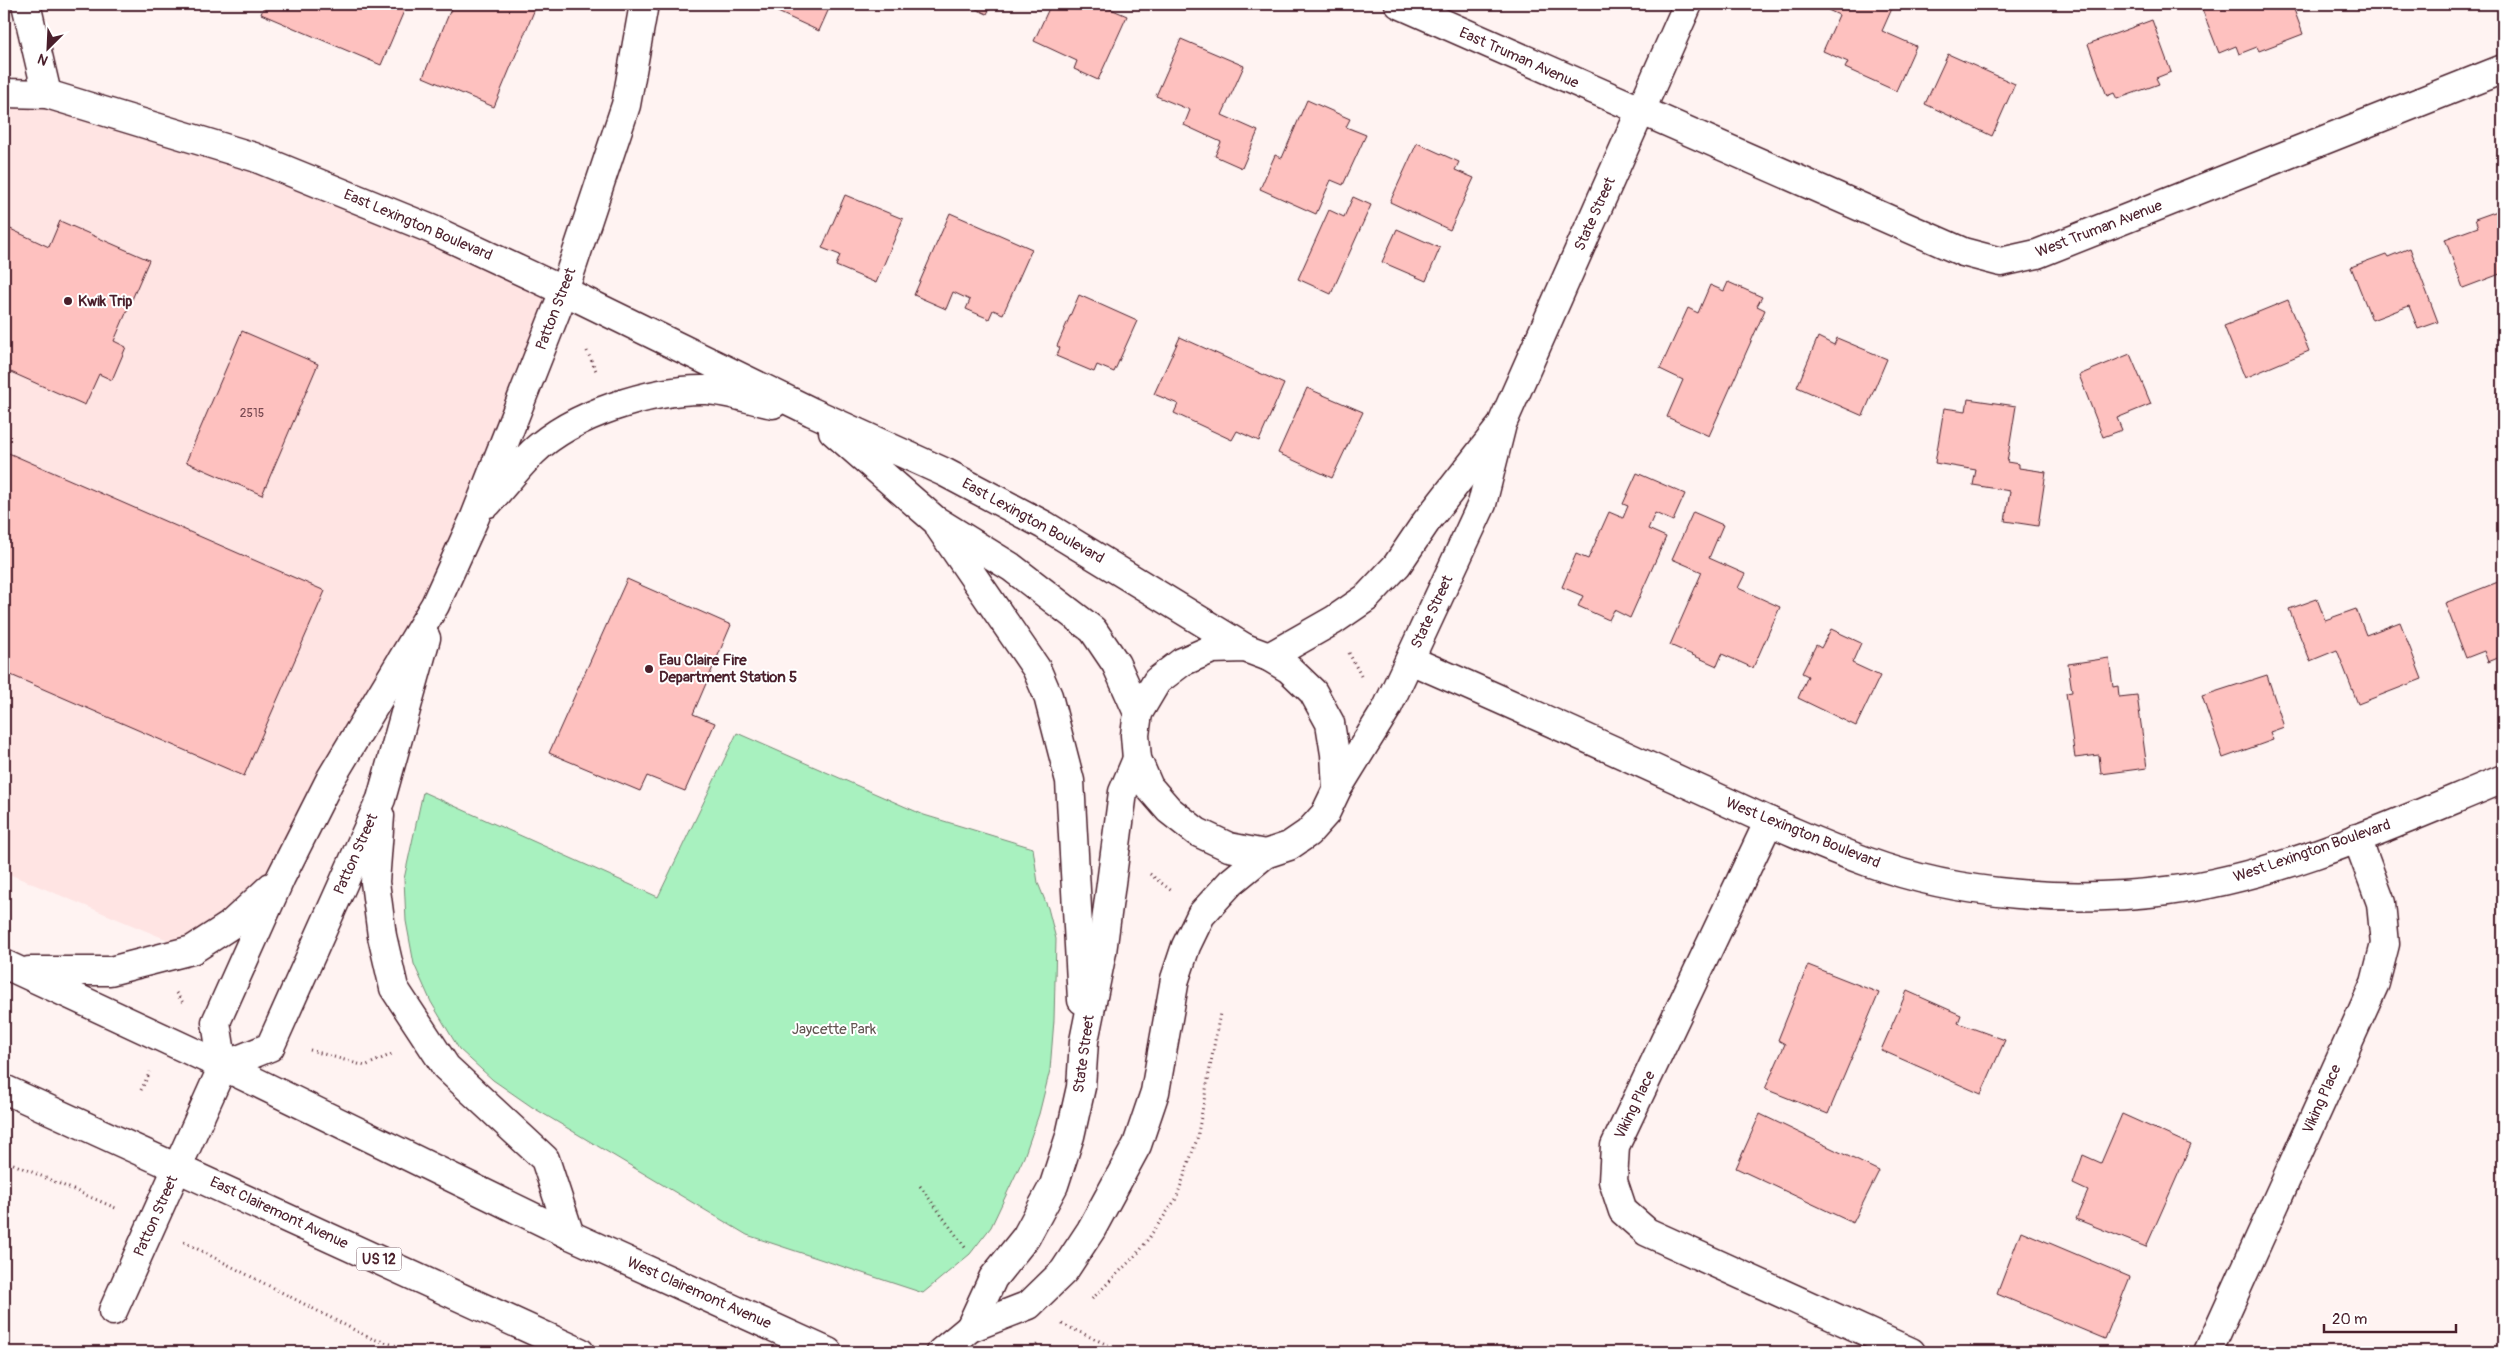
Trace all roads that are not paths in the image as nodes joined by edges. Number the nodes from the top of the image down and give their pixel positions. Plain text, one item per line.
1 (26, 4) edge
2 (644, 4) edge
3 (1399, 4) edge
4 (1688, 4) edge
5 (2503, 69) edge
6 (4, 93) edge
7 (47, 94) junction
8 (1641, 109) junction
9 (564, 290) junction
10 (812, 412) junction
11 (1502, 424) junction
12 (475, 517) junction
13 (935, 520) junction
14 (435, 605) junction
15 (1257, 652) junction
16 (1410, 660) junction
17 (1138, 713) junction
18 (1137, 759) junction
19 (2503, 779) edge
20 (1337, 789) junction
21 (381, 799) junction
22 (1769, 821) junction
23 (2357, 838) junction
24 (1265, 854) junction
25 (281, 877) junction
26 (11, 968) edge
27 (1084, 1041) junction
28 (223, 1066) junction
29 (4, 1089) edge
30 (178, 1166) junction
31 (570, 1235) junction
32 (113, 1311) dead end
33 (970, 1328) junction
34 (580, 1352) edge
35 (828, 1352) edge
36 (941, 1352) edge
37 (1911, 1352) edge
38 (2208, 1352) edge

1 - 7 main road
2 - 9 main road, Patton Street
3 - 8 main road, East Truman Avenue
4 - 8 main road, State Street
5 - 8 main road, West Truman Avenue
6 - 7 main road, East Lexington Boulevard
7 - 9 main road, East Lexington Boulevard
8 - 11 main road, State Street
9 - 10 main road, East Lexington Boulevard
9 - 12 main road, Patton Street
10 - 12 main road, East Lexington Boulevard
10 - 13 main road, East Lexington Boulevard
10 - 15 main road, East Lexington Boulevard
11 - 15 main road, State Street
11 - 16 main road, State Street
12 - 14 main road, Patton Street
13 - 17 main road, East Lexington Boulevard
13 - 27 main road
14 - 21 main road, Patton Street
14 - 25 main road, Patton Street
15 - 17 main road
15 - 20 main road, East Lexington Boulevard
16 - 20 main road, State Street
16 - 22 main road, West Lexington Boulevard
17 - 18 main road
18 - 24 main road
18 - 27 main road, State Street
19 - 23 main road, West Lexington Boulevard
20 - 24 main road, State Street
21 - 28 main road, Patton Street
21 - 31 main road
22 - 23 main road, West Lexington Boulevard
22 - 37 main road, Viking Place
23 - 38 main road, Viking Place
24 - 33 main road, State Street
25 - 26 main road
25 - 28 main road, Patton Street
26 - 28 main road
27 - 33 main road, State Street
28 - 30 main road, Patton Street
28 - 31 main road
29 - 30 main road, East Clairemont Avenue / US 12
30 - 32 main road, Patton Street
30 - 34 main road, East Clairemont Avenue / US 12
31 - 35 main road, West Clairemont Avenue
33 - 36 main road, State Street

